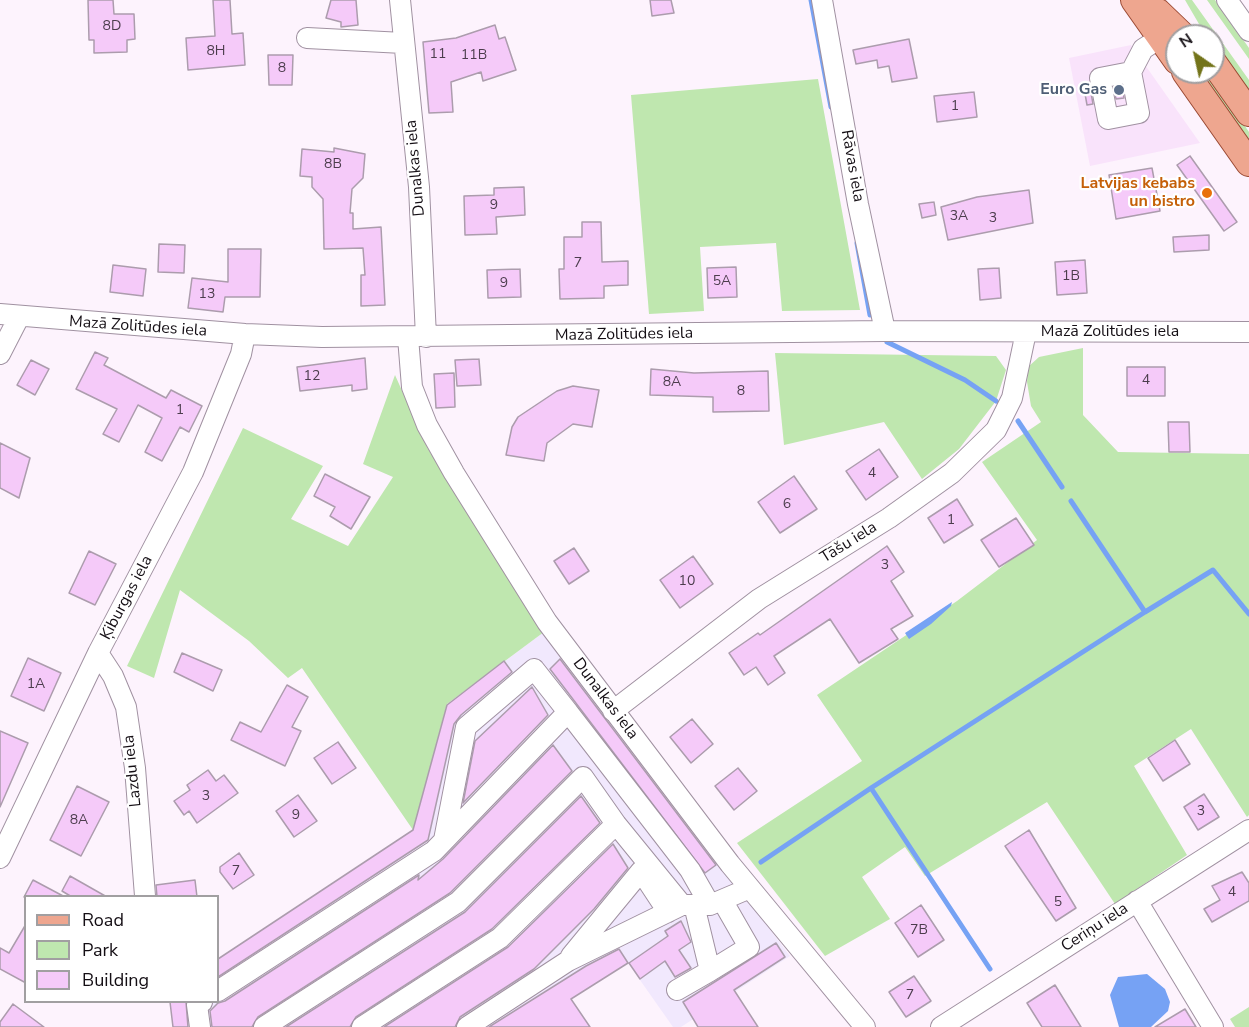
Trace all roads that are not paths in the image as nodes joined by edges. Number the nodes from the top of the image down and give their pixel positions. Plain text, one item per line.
1 (400, 0) edge
2 (822, 0) edge
3 (1169, 0) edge
4 (1227, 0) edge
5 (1139, 7) edge
6 (1165, 24) edge
7 (1186, 24) edge
8 (1249, 31) edge
9 (307, 38) dead end
10 (1165, 40) edge
11 (403, 43) junction
12 (1131, 72) dead end
13 (1225, 80) edge
14 (1193, 84) edge
15 (1249, 113) edge
16 (1249, 164) edge
17 (9, 315) edge
18 (885, 331) junction
19 (1026, 332) junction
20 (1249, 332) edge
21 (245, 334) junction
22 (417, 337) junction
23 (0, 354) edge
24 (98, 653) junction
25 (568, 711) junction
26 (613, 711) junction
27 (616, 824) junction
28 (1249, 830) edge
29 (444, 840) junction
30 (0, 858) edge
31 (750, 888) junction
32 (145, 895) edge
33 (1137, 901) junction
34 (695, 905) junction
35 (568, 961) junction
36 (710, 971) junction
37 (219, 990) edge
38 (677, 990) dead end
39 (200, 1003) edge
40 (964, 1021) edge
41 (200, 1027) edge
42 (264, 1027) edge
43 (362, 1027) edge
44 (467, 1027) edge
45 (865, 1027) edge
46 (941, 1027) edge
47 (1213, 1027) edge

1 - 11 street, Dunalkas iela
2 - 18 street, Rāvas iela
3 - 7 main road
4 - 8 street
5 - 6 main road
9 - 11 street
10 - 12 street
11 - 22 street, Dunalkas iela
13 - 15 main road
14 - 16 main road
17 - 21 street, Mazā Zolitūdes iela
17 - 23 street
18 - 19 street, Mazā Zolitūdes iela
18 - 22 street, Mazā Zolitūdes iela
19 - 20 street, Mazā Zolitūdes iela
19 - 26 street, Tāšu iela
21 - 22 street, Mazā Zolitūdes iela
21 - 24 street, Ķiburgas iela
22 - 26 street, Dunalkas iela
24 - 30 street, Ķiburgas iela
24 - 32 street, Lazdu iela
25 - 29 street
25 - 29 street
25 - 34 street
26 - 31 street, Dunalkas iela
27 - 34 street
27 - 42 street
27 - 43 street
28 - 33 street, Ceriņu iela
29 - 37 street
31 - 34 street
31 - 45 street, Dunalkas iela
33 - 40 street, Ceriņu iela
33 - 47 street
34 - 35 street
34 - 35 street
34 - 36 street
34 - 36 street
35 - 44 street
36 - 38 street
39 - 41 street
40 - 46 street, Ceriņu iela

